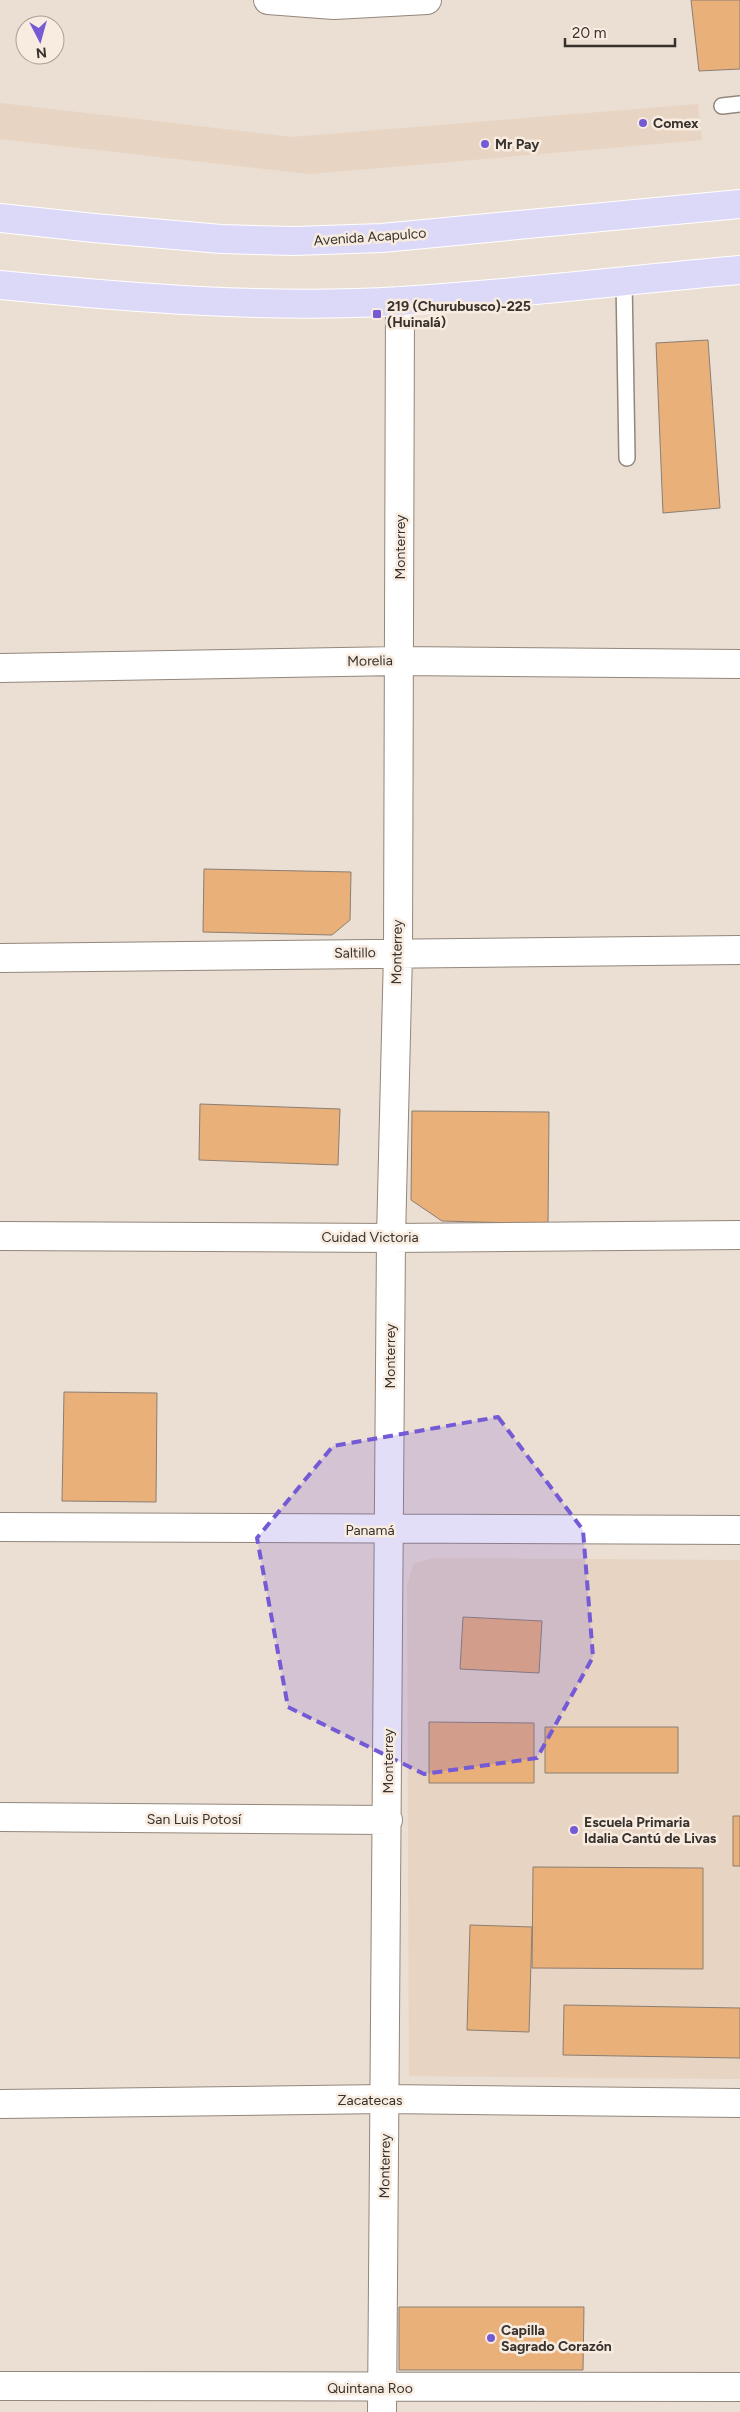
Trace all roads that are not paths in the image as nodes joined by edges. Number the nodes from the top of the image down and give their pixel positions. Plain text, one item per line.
1 (268, 0) edge
2 (427, 0) edge
3 (740, 104) edge
4 (722, 106) dead end
5 (740, 204) edge
6 (0, 218) edge
7 (740, 270) edge
8 (624, 280) junction
9 (0, 286) edge
10 (400, 301) junction
11 (627, 458) dead end
12 (399, 661) junction
13 (740, 664) edge
14 (0, 668) edge
15 (740, 950) edge
16 (398, 953) junction
17 (0, 958) edge
18 (740, 1235) edge
19 (0, 1236) edge
20 (391, 1238) junction
21 (0, 1527) edge
22 (390, 1530) junction
23 (740, 1530) edge
24 (0, 1817) edge
25 (388, 1820) junction
26 (385, 2099) junction
27 (740, 2103) edge
28 (0, 2104) edge
29 (0, 2386) edge
30 (740, 2387) edge
31 (382, 2400) edge

1 - 2 street
3 - 4 lane
5 - 6 main road, Avenida Acapulco
7 - 8 main road
8 - 10 main road
8 - 11 lane
9 - 10 main road
10 - 12 street, Monterrey
12 - 13 street, Morelia
12 - 14 street, Morelia
12 - 16 street, Monterrey
15 - 16 street, Saltillo
16 - 17 street, Saltillo
16 - 20 street, Monterrey
18 - 20 street, Cuidad Victoria
19 - 20 street, Cuidad Victoria
20 - 22 street, Monterrey
21 - 22 street, Panamá
22 - 23 street, Panamá
22 - 25 street, Monterrey
24 - 25 street, San Luis Potosí
25 - 26 street, Monterrey
26 - 27 street, Zacatecas
26 - 28 street, Zacatecas
26 - 31 street, Monterrey
29 - 31 street, Quintana Roo
30 - 31 street, Quintana Roo

